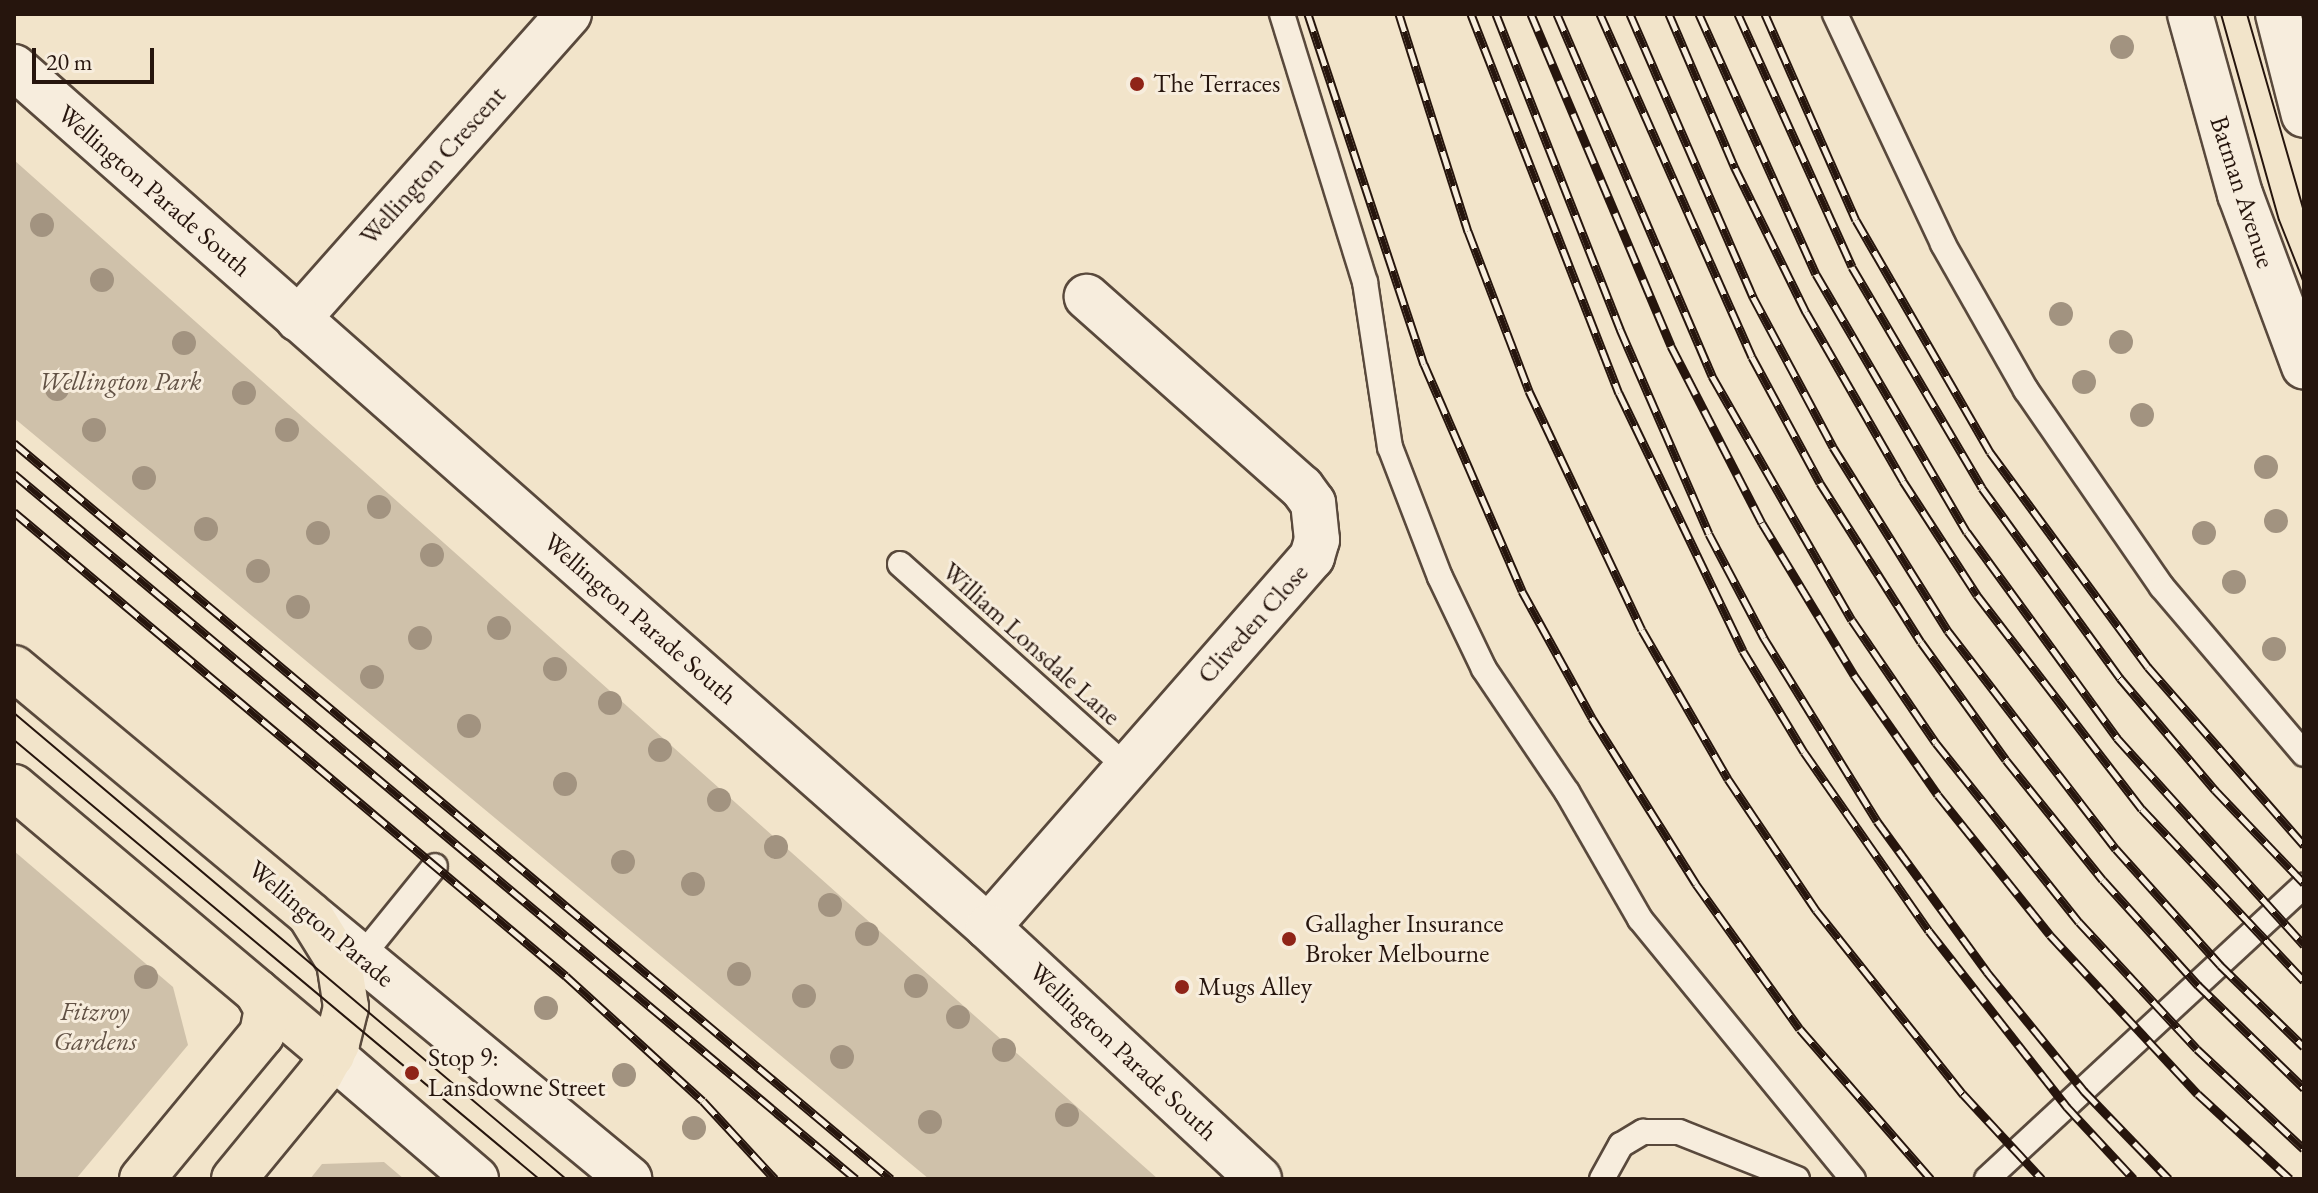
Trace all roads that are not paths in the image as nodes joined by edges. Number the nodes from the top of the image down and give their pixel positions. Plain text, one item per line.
1 (569, 14) edge
2 (1282, 14) edge
3 (1835, 14) edge
4 (2190, 14) edge
5 (2278, 14) edge
6 (14, 67) edge
7 (2304, 115) edge
8 (1087, 297) dead end
9 (298, 319) junction
10 (2304, 366) edge
11 (900, 564) dead end
12 (14, 668) edge
13 (2304, 754) edge
14 (1125, 766) junction
15 (14, 787) edge
16 (435, 866) dead end
17 (2304, 885) edge
18 (310, 915) junction
19 (988, 927) junction
20 (361, 957) junction
21 (257, 992) junction
22 (332, 1055) junction
23 (142, 1179) edge
24 (234, 1179) edge
25 (476, 1179) edge
26 (629, 1179) edge
27 (1259, 1179) edge
28 (1602, 1179) edge
29 (1797, 1179) edge
30 (1853, 1179) edge
31 (1987, 1179) edge

1 - 9 street, Wellington Crescent
2 - 30 lane
3 - 13 lane
4 - 10 street, Batman Avenue
5 - 7 street
6 - 9 street, Wellington Parade South
8 - 14 street, Cliveden Close
9 - 19 street, Wellington Parade South
11 - 14 lane, William Lonsdale Lane
12 - 18 main road, Wellington Parade
14 - 19 street, Cliveden Close
15 - 21 main road
16 - 20 lane
17 - 31 lane
18 - 20 street, Wellington Parade
18 - 22 main road
19 - 27 street, Wellington Parade South
20 - 26 street, Wellington Parade
21 - 22 main road
21 - 23 main road
22 - 24 main road
22 - 25 street
28 - 29 lane

